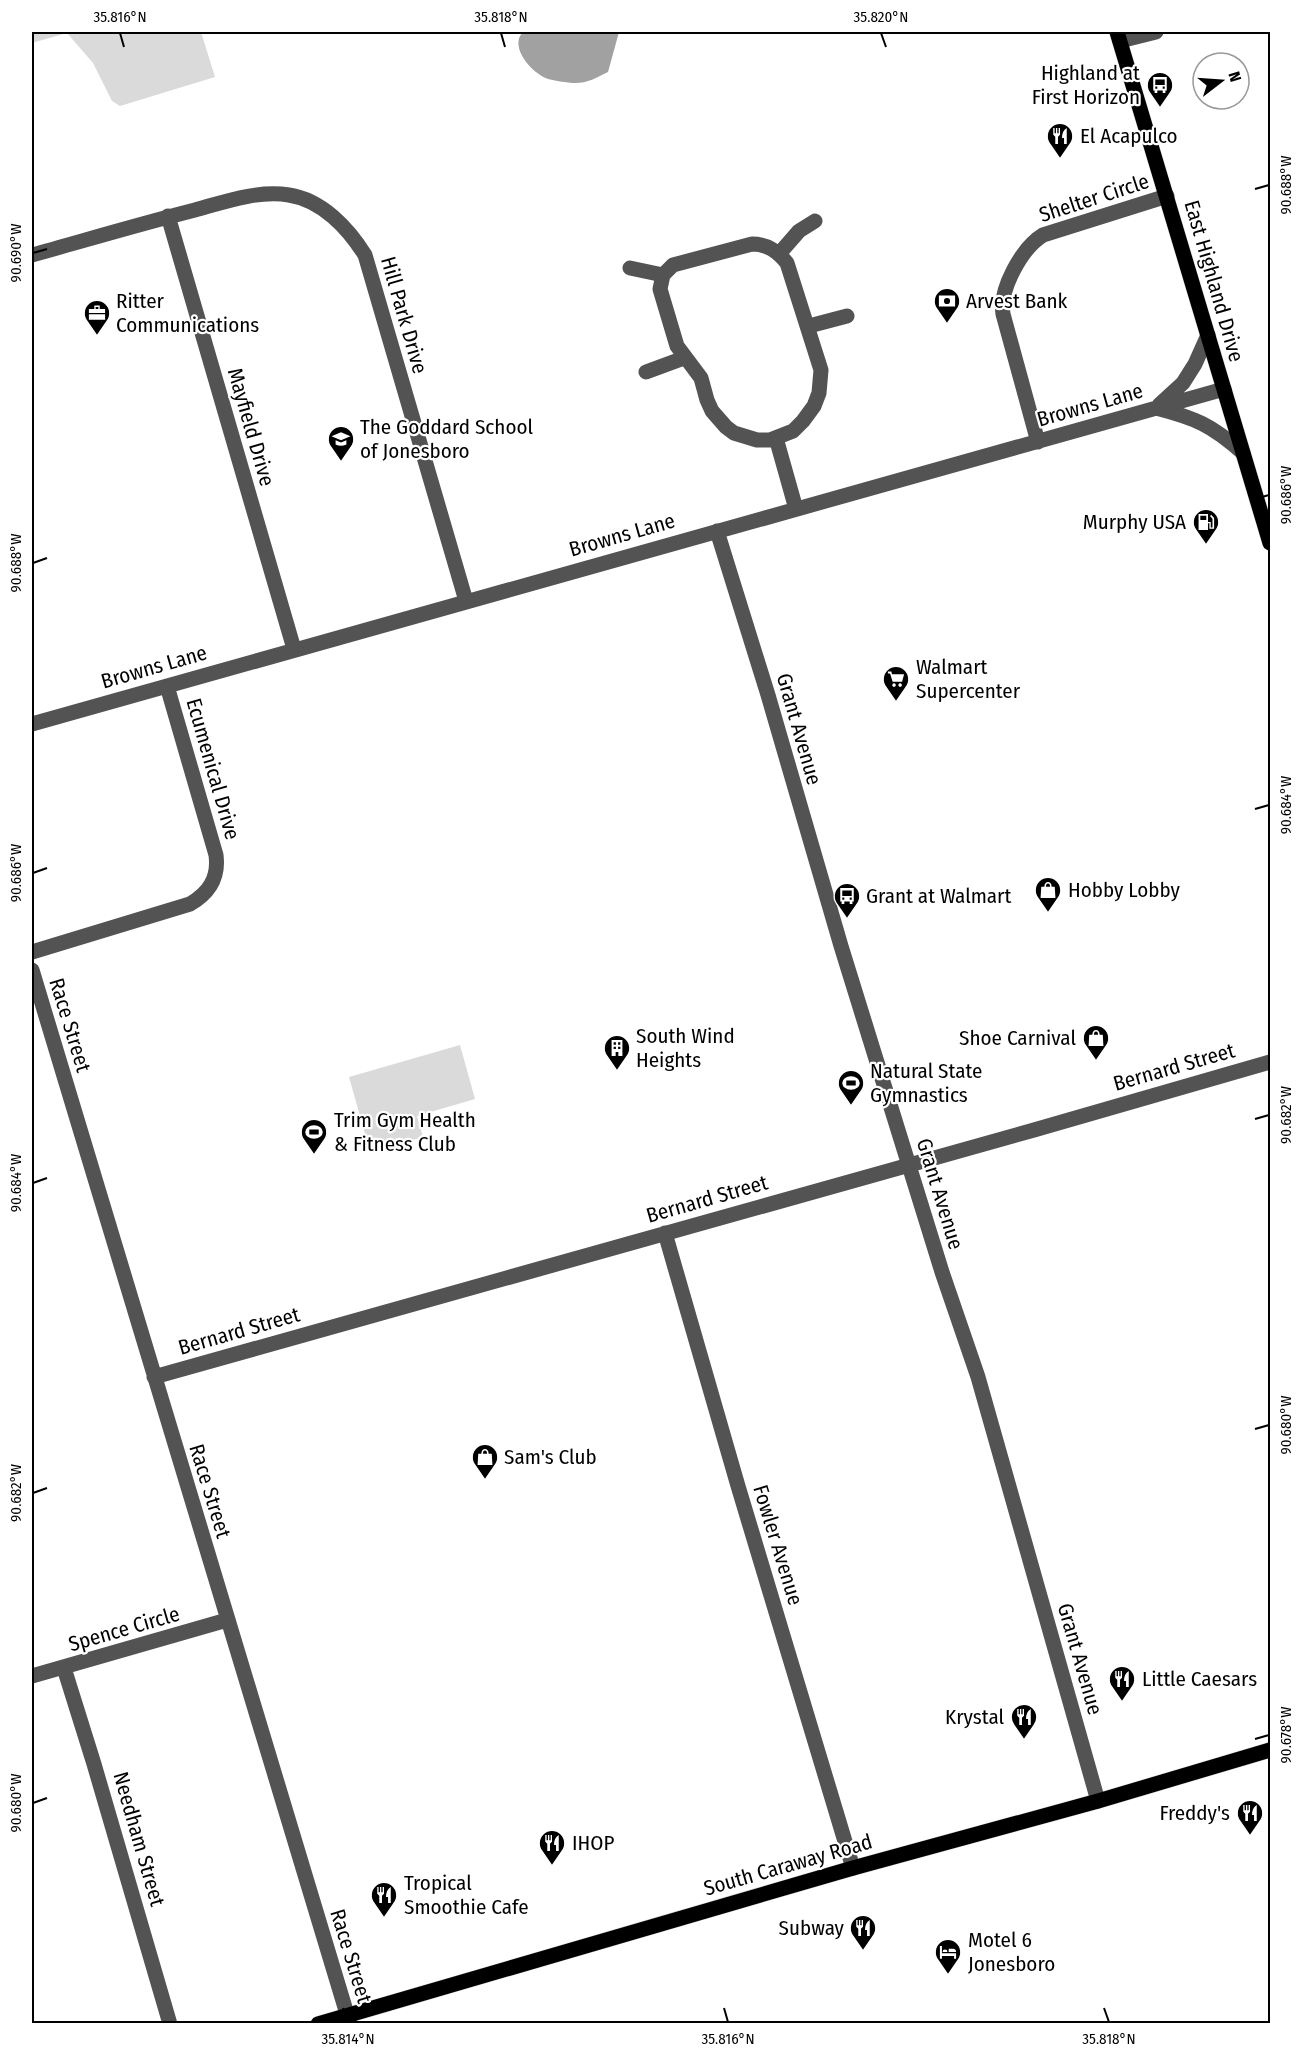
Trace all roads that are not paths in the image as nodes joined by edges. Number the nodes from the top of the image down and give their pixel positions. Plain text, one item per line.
1 (1156, 32) edge
2 (1119, 36) edge
3 (1167, 196) junction
4 (168, 216) junction
5 (815, 221) dead end
6 (780, 254) junction
7 (32, 255) edge
8 (630, 268) dead end
9 (663, 275) junction
10 (847, 316) dead end
11 (809, 326) junction
12 (1208, 334) junction
13 (684, 358) junction
14 (646, 372) dead end
15 (1224, 389) junction
16 (1156, 408) junction
17 (776, 438) junction
18 (1038, 442) junction
19 (1243, 453) junction
20 (796, 509) junction
21 (717, 531) junction
22 (1270, 543) edge
23 (466, 601) junction
24 (294, 649) junction
25 (167, 686) junction
26 (32, 724) edge
27 (32, 952) edge
28 (32, 970) edge
29 (1270, 1062) edge
30 (908, 1164) junction
31 (665, 1233) junction
32 (154, 1377) junction
33 (227, 1620) junction
34 (63, 1668) junction
35 (32, 1676) edge
36 (1270, 1750) edge
37 (1098, 1801) junction
38 (853, 1868) junction
39 (349, 2019) edge
40 (170, 2024) edge
41 (318, 2024) edge

1 - 2 street
2 - 3 main road, East Highland Drive
3 - 12 main road, East Highland Drive
3 - 18 street, Shelter Circle
4 - 7 street, Hill Park Drive
4 - 23 street, Hill Park Drive
4 - 24 street, Mayfield Drive
5 - 6 street
6 - 9 street
6 - 11 street
8 - 9 street
9 - 13 street
10 - 11 street
11 - 17 street
12 - 15 main road, East Highland Drive
12 - 16 street
13 - 14 street
13 - 17 street
15 - 16 street, Browns Lane
15 - 19 main road, East Highland Drive
16 - 18 street, Browns Lane
16 - 19 street
17 - 20 street
18 - 20 street, Browns Lane
19 - 22 main road, East Highland Drive
20 - 21 street, Browns Lane
21 - 23 street, Browns Lane
21 - 30 street, Grant Avenue
23 - 24 street, Browns Lane
24 - 25 street, Browns Lane
25 - 26 street, Browns Lane
25 - 27 street, Ecumenical Drive
28 - 32 street, Race Street
29 - 30 street, Bernard Street
30 - 31 street, Bernard Street
30 - 37 street, Grant Avenue
31 - 32 street, Bernard Street
31 - 38 street, Fowler Avenue
32 - 33 street, Race Street
33 - 34 street, Spence Circle
33 - 39 street, Race Street
34 - 35 street, Spence Circle
34 - 40 street, Needham Street
36 - 37 main road, South Caraway Road
37 - 38 main road, South Caraway Road
38 - 39 main road, South Caraway Road
39 - 41 main road, South Caraway Road

